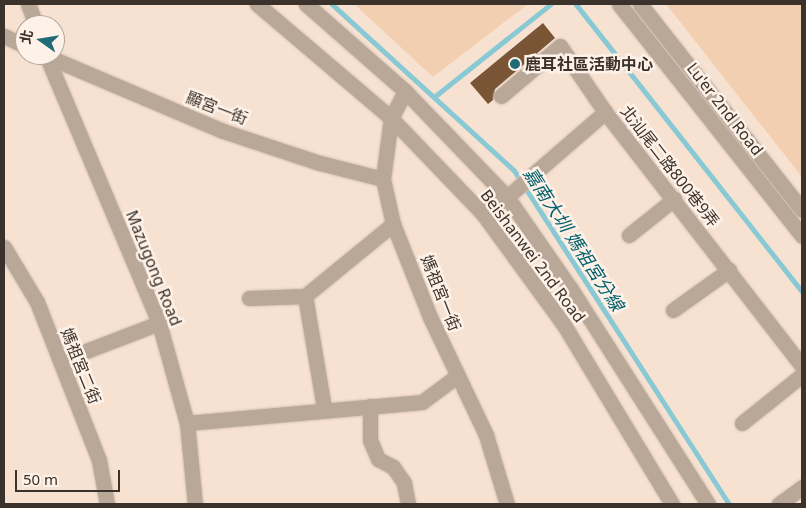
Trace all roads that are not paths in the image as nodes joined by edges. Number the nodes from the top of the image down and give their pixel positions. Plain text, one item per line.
1 (257, 4) edge
2 (306, 4) edge
3 (619, 4) edge
4 (640, 4) edge
5 (65, 64) edge
6 (50, 65) edge
7 (405, 91) junction
8 (501, 96) dead end
9 (605, 112) junction
10 (391, 118) junction
11 (383, 179) junction
12 (507, 198) junction
13 (674, 199) junction
14 (802, 210) edge
15 (483, 214) junction
16 (393, 224) junction
17 (629, 235) dead end
18 (802, 236) edge
19 (4, 248) edge
20 (730, 270) junction
21 (305, 296) junction
22 (249, 298) dead end
23 (673, 310) dead end
24 (159, 323) junction
25 (60, 361) junction
26 (802, 366) edge
27 (802, 375) edge
28 (457, 376) junction
29 (370, 406) junction
30 (324, 408) junction
31 (187, 423) junction
32 (742, 423) dead end
33 (802, 487) edge
34 (107, 504) edge
35 (195, 504) edge
36 (408, 504) edge
37 (507, 504) edge
38 (672, 504) edge
39 (708, 504) edge
40 (779, 504) edge

1 - 10 street, Beishanwei 2nd Road
2 - 7 street, Beishanwei 2nd Road
3 - 18 street, Lu'er 2nd Road
4 - 14 street, Lu'er 2nd Road
5 - 11 street, 顯宮一街
6 - 24 street, Mazugong Road
7 - 10 street, 媽祖宮一街
7 - 12 street, Beishanwei 2nd Road
8 - 9 street, 北汕尾二路800巷9弄
9 - 12 street
9 - 13 street, 北汕尾二路800巷9弄
10 - 11 street, 媽祖宮一街
10 - 15 street, Beishanwei 2nd Road
11 - 16 street, 媽祖宮一街
12 - 15 street
12 - 39 street, Beishanwei 2nd Road
13 - 17 street
13 - 20 street, 北汕尾二路800巷9弄
15 - 38 street, Beishanwei 2nd Road
16 - 21 street
16 - 28 street, 媽祖宮一街
19 - 25 street, 媽祖宮二街
20 - 23 street
20 - 26 street, 北汕尾二路800巷9弄
21 - 22 street
21 - 30 street
24 - 25 street
24 - 31 street, Mazugong Road
25 - 34 street, 媽祖宮二街
27 - 32 street
28 - 29 street
28 - 37 street, 媽祖宮一街
29 - 30 street
29 - 36 street
30 - 31 street
31 - 35 street, Mazugong Road
33 - 40 street

